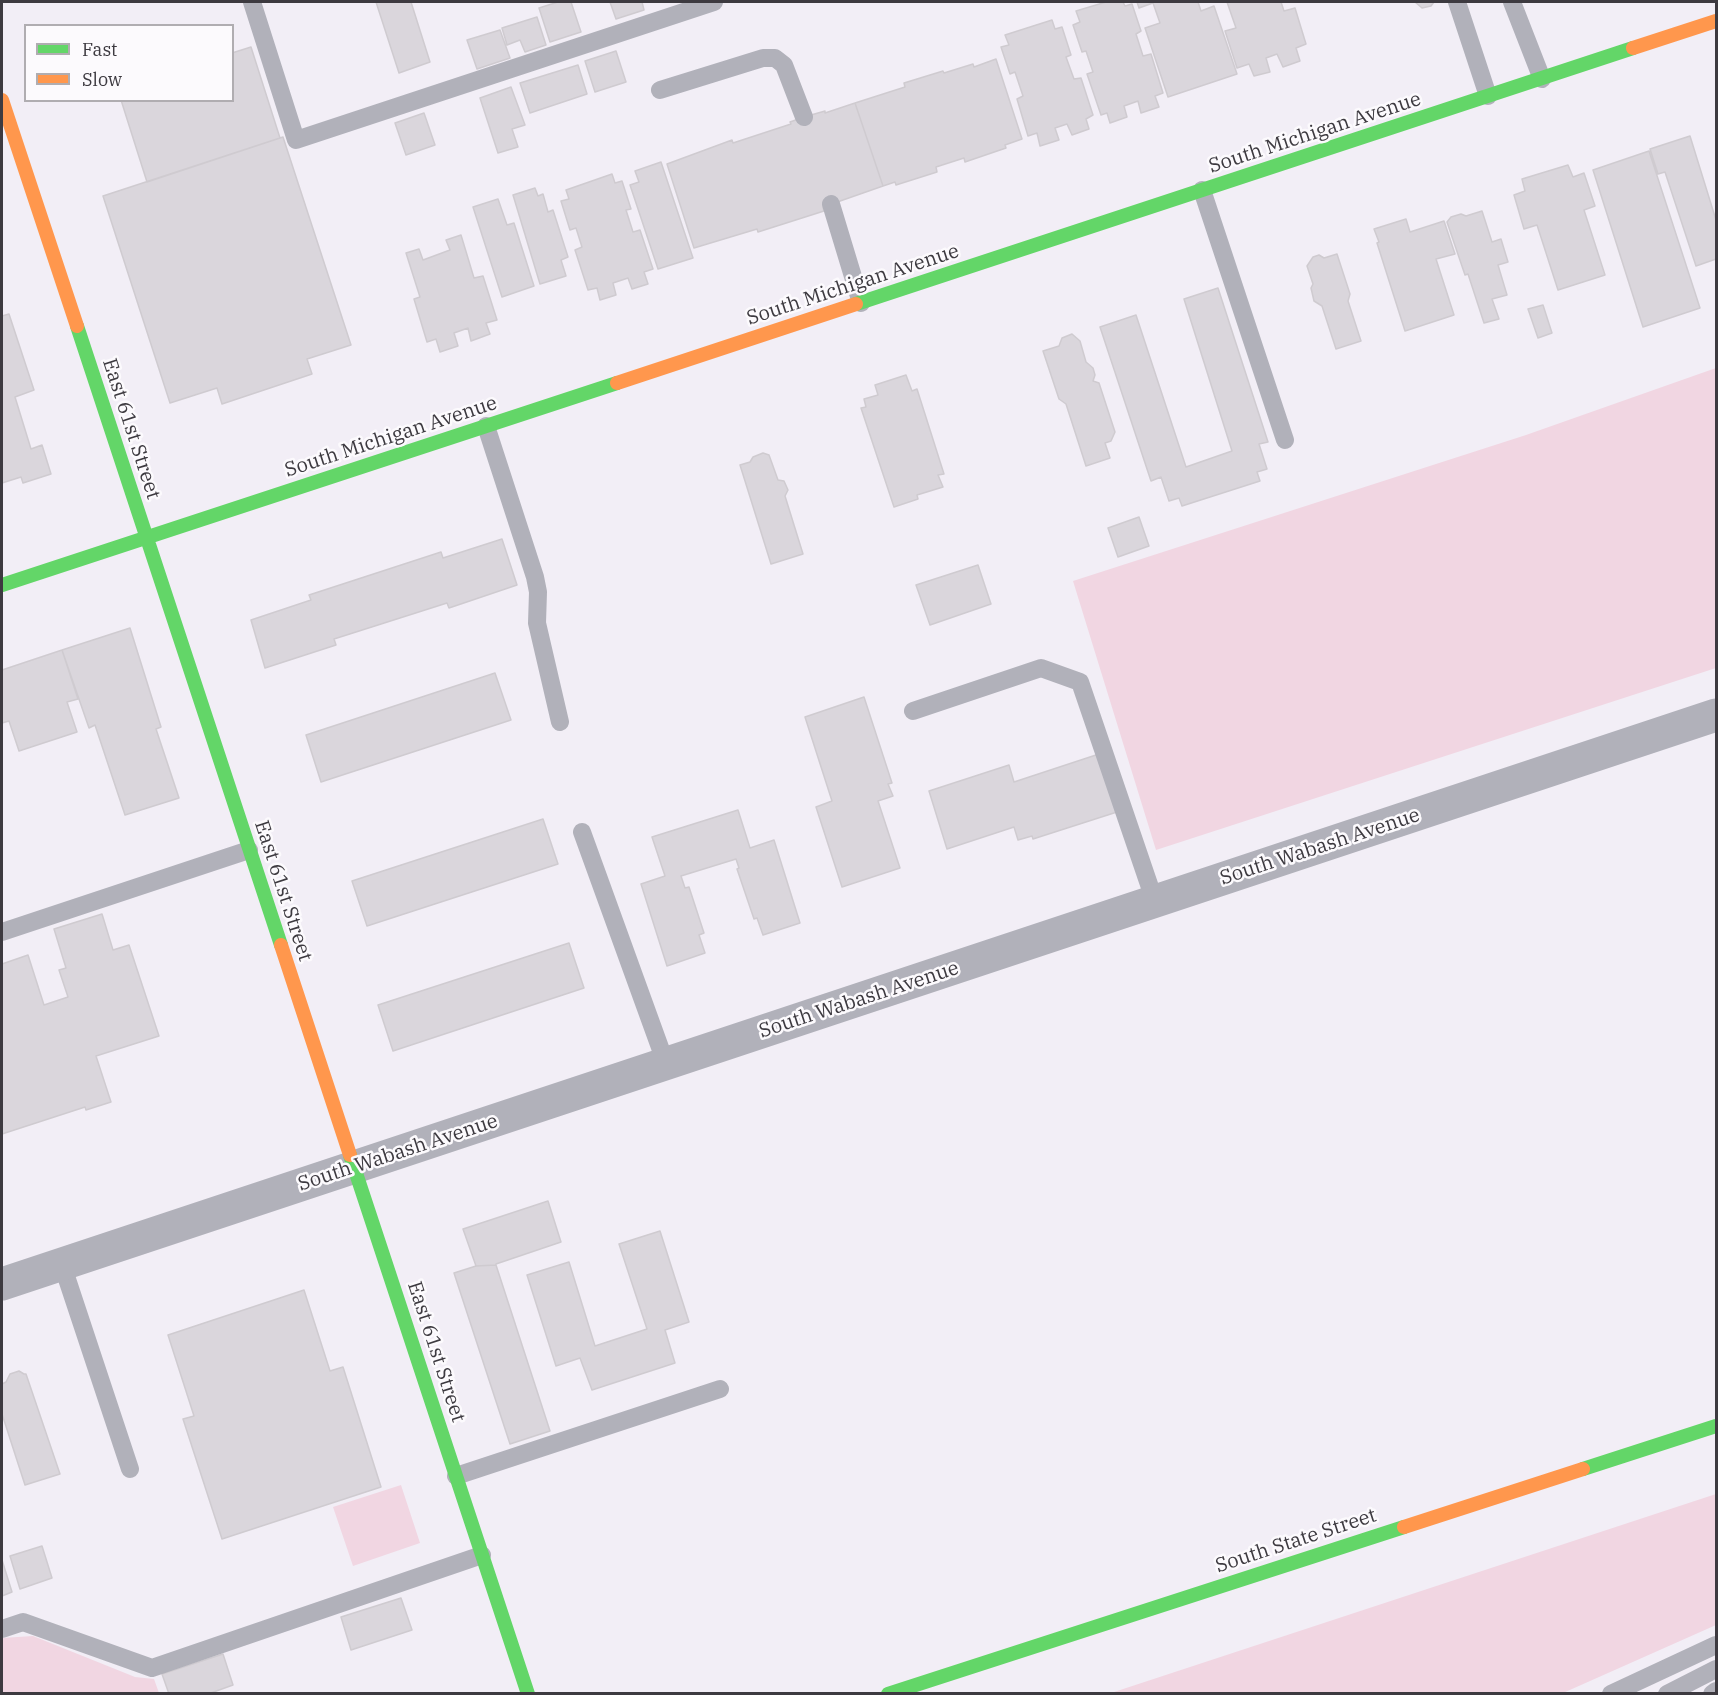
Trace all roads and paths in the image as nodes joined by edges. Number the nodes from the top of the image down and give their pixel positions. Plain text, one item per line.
1 (252, 2) edge
2 (714, 2) edge
3 (1457, 2) edge
4 (1512, 2) edge
5 (1716, 21) edge
6 (1542, 79) junction
7 (660, 90) dead end
8 (1488, 96) junction
9 (2, 104) edge
10 (804, 117) dead end
11 (1202, 190) junction
12 (831, 204) dead end
13 (861, 303) junction
14 (486, 426) junction
15 (1285, 440) dead end
16 (146, 538) junction
17 (2, 585) edge
18 (912, 711) dead end
19 (1716, 715) edge
20 (560, 722) dead end
21 (582, 832) dead end
22 (249, 850) junction
23 (1155, 902) junction
24 (2, 932) edge
25 (666, 1064) junction
26 (354, 1168) junction
27 (62, 1264) junction
28 (2, 1284) edge
29 (720, 1389) dead end
30 (1716, 1426) edge
31 (130, 1469) dead end
32 (456, 1476) junction
33 (482, 1555) junction
34 (2, 1629) edge
35 (1716, 1645) edge
36 (1716, 1669) edge
37 (1716, 1691) edge
38 (528, 1694) edge
39 (888, 1694) edge
40 (1611, 1694) edge
41 (1667, 1694) edge
42 (1712, 1694) edge

1 - 2 lane
3 - 8 lane
4 - 6 lane
5 - 6 street, South Michigan Avenue
6 - 8 street, South Michigan Avenue
7 - 10 lane
8 - 11 street, South Michigan Avenue
9 - 16 street, East 61st Street
11 - 13 street, South Michigan Avenue
11 - 15 lane
12 - 13 lane
13 - 14 street, South Michigan Avenue
14 - 16 street, South Michigan Avenue
14 - 20 lane
16 - 17 street, South Michigan Avenue
16 - 22 street, East 61st Street
18 - 23 lane
19 - 23 street, South Wabash Avenue
21 - 25 lane
22 - 24 lane
22 - 26 street, East 61st Street
23 - 25 street, South Wabash Avenue
25 - 26 street, South Wabash Avenue
26 - 27 street, South Wabash Avenue
26 - 32 street, East 61st Street
27 - 28 street, South Wabash Avenue
27 - 31 lane
29 - 32 lane
30 - 39 street, South State Street
32 - 33 street, East 61st Street
33 - 34 lane
33 - 38 street, East 61st Street
35 - 40 lane
36 - 41 lane
37 - 42 lane

